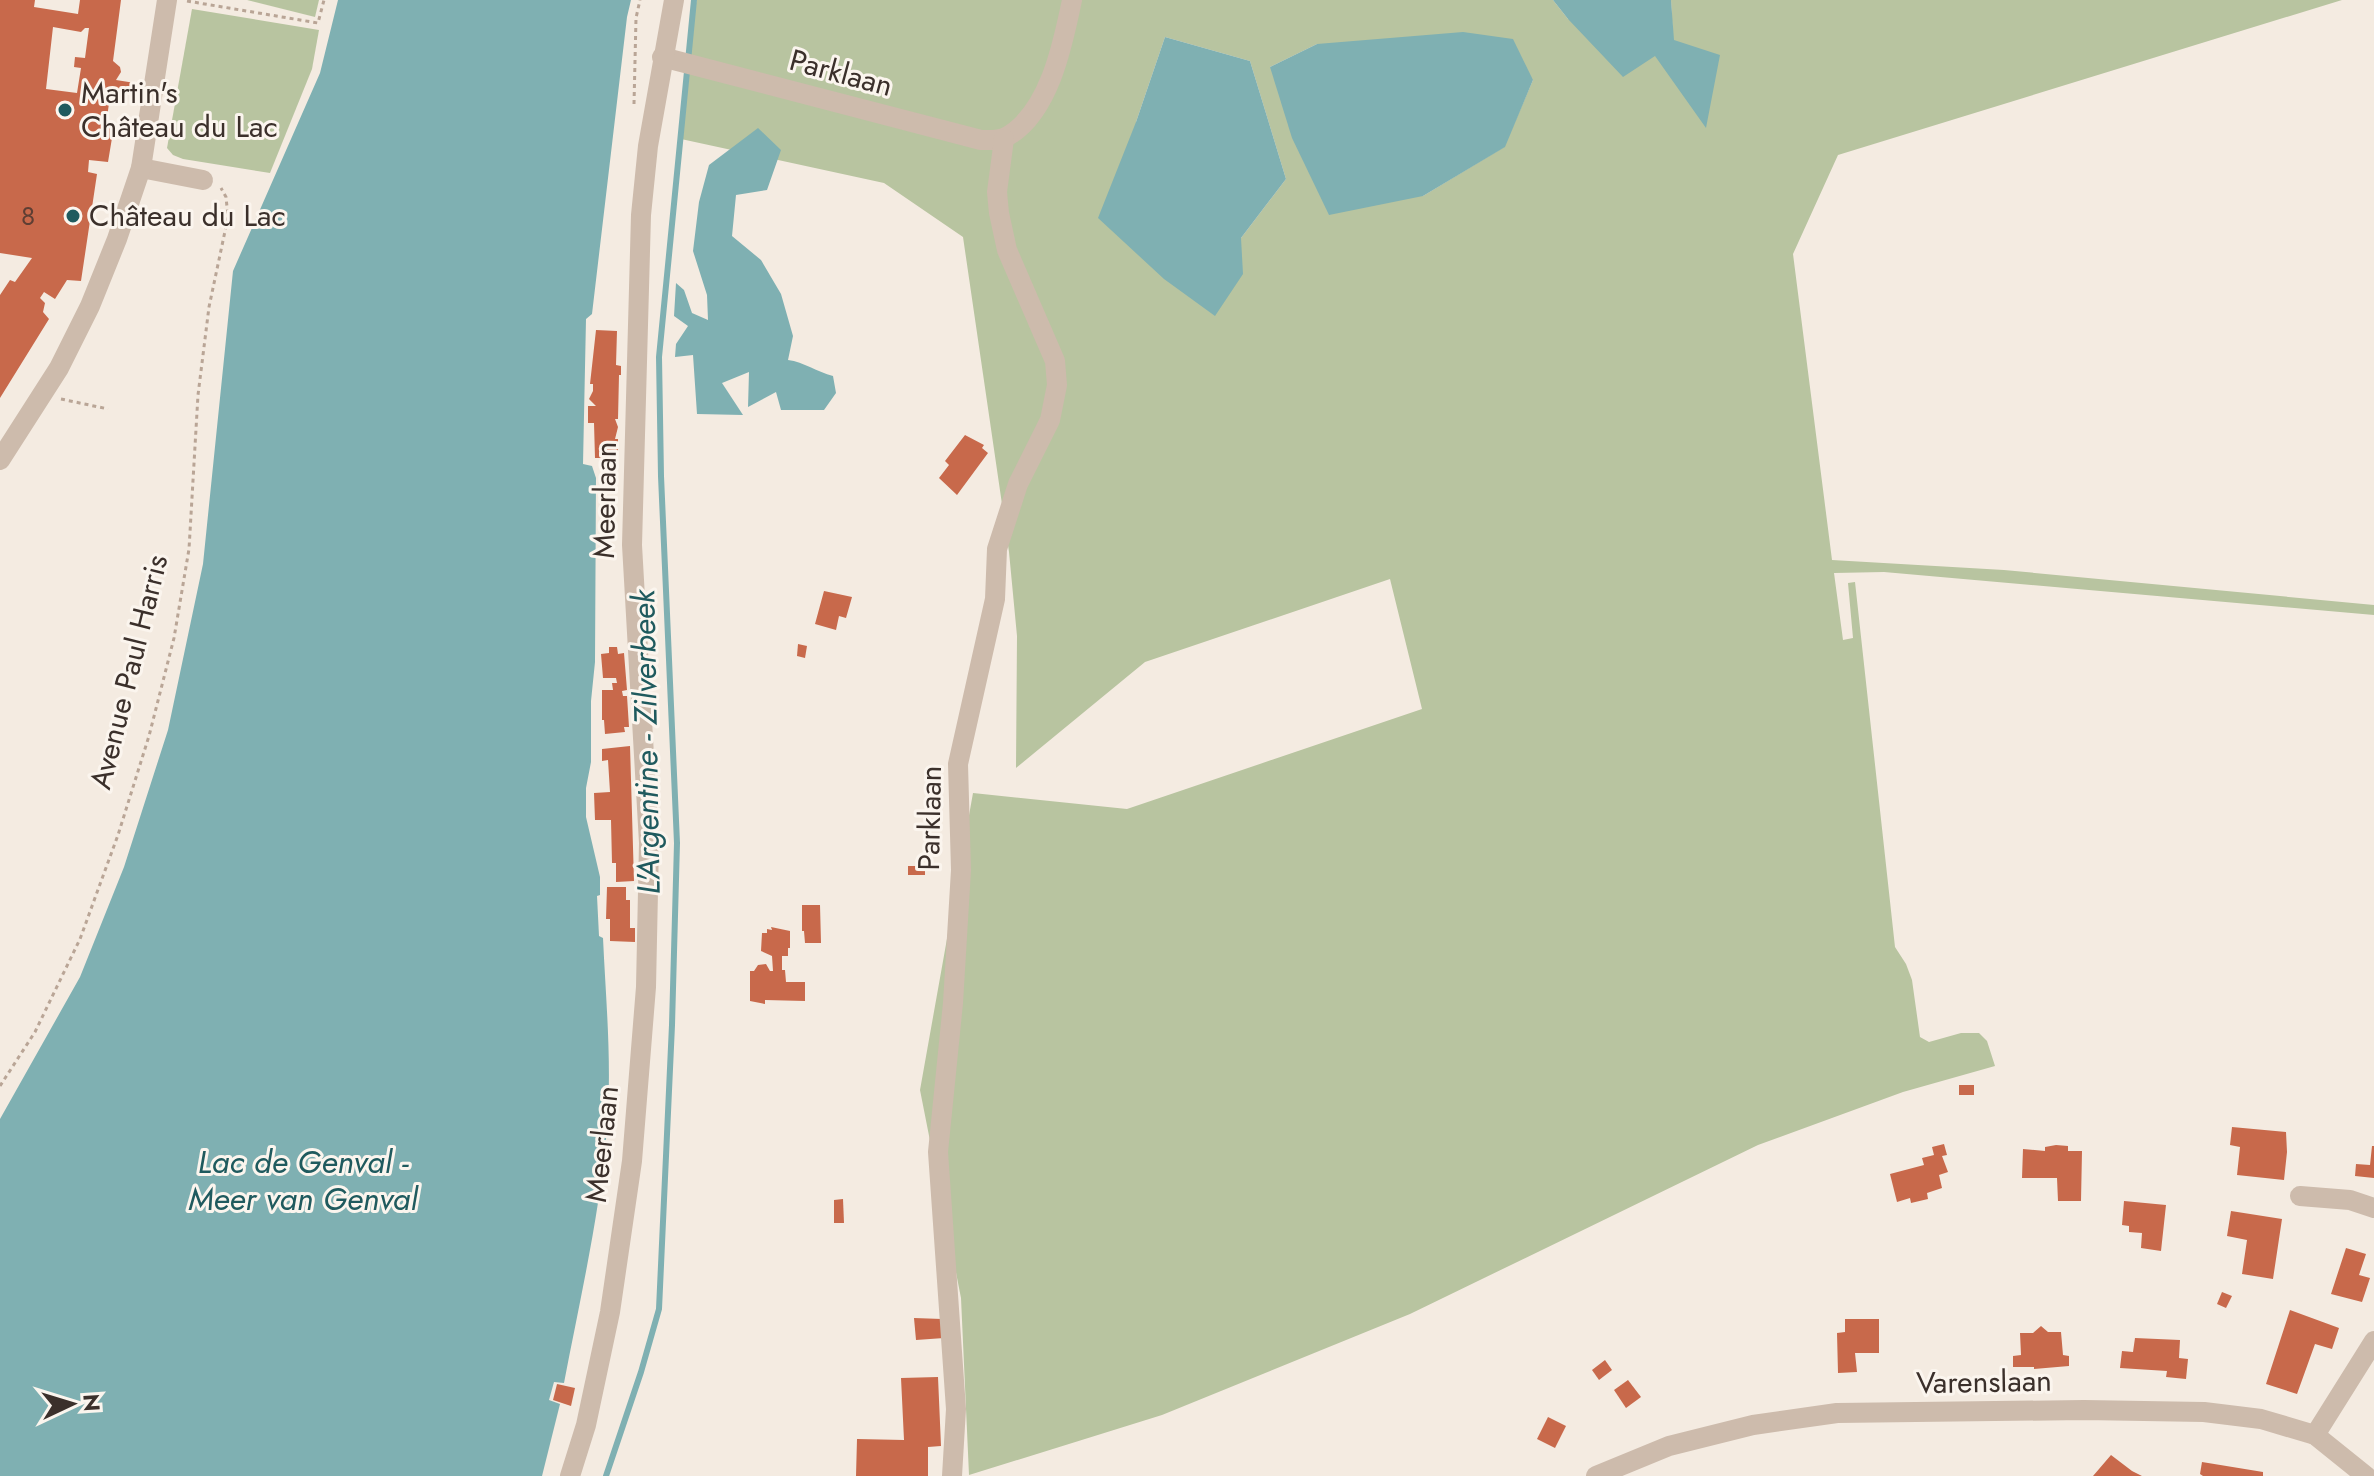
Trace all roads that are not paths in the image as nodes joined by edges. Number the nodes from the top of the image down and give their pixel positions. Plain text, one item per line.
1 (167, 0) edge
2 (674, 0) edge
3 (1072, 0) edge
4 (668, 58) junction
5 (1004, 139) junction
6 (141, 168) junction
7 (203, 180) road end
8 (0, 460) edge
9 (2300, 1196) dead end
10 (2374, 1208) edge
11 (2374, 1341) edge
12 (2315, 1435) junction
13 (570, 1476) edge
14 (952, 1476) edge
15 (1596, 1476) edge
16 (2366, 1476) edge

1 - 6 street
2 - 4 street, Meerlaan
3 - 5 street
4 - 5 street, Parklaan
4 - 13 street, Meerlaan
5 - 14 street, Parklaan
6 - 7 street
6 - 8 street
9 - 10 street
11 - 12 street
12 - 15 street, Varenslaan
12 - 16 street, Varenslaan

